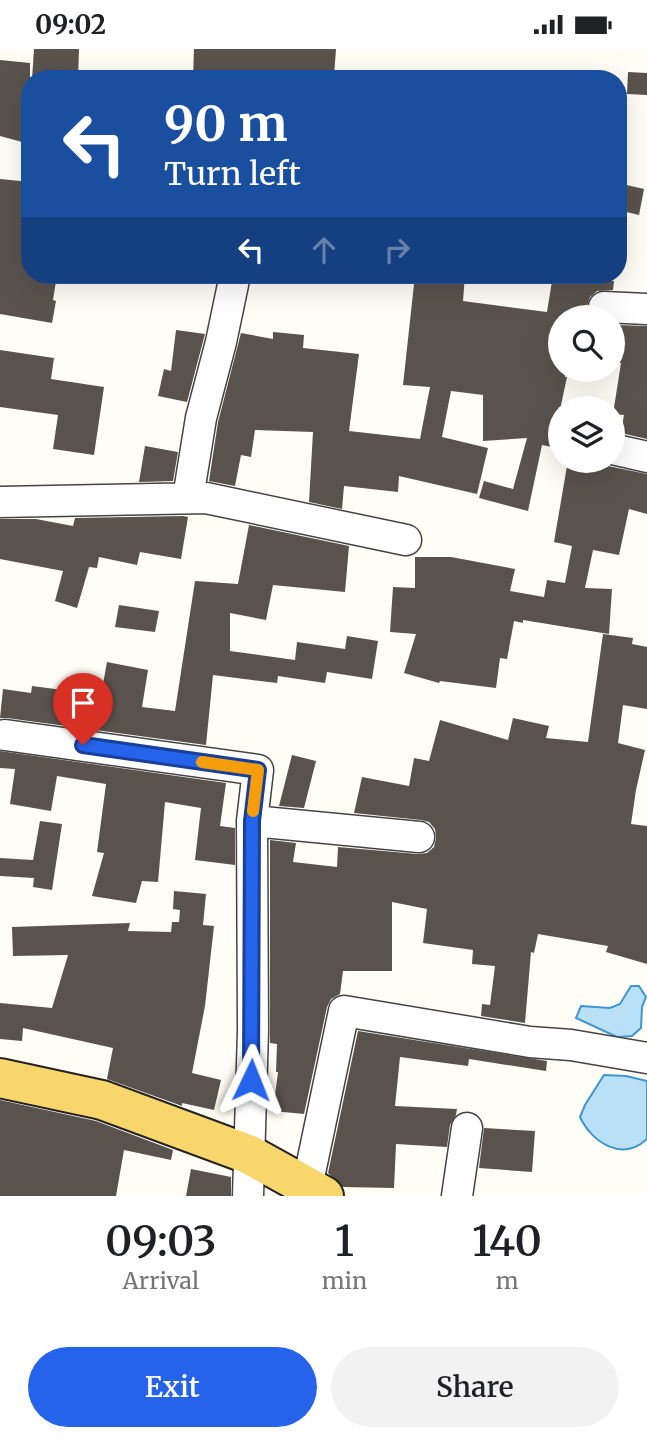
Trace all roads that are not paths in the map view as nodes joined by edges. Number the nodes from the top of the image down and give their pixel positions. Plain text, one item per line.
1 (233, 284) edge
2 (625, 308) edge
3 (647, 309) edge
4 (625, 452) edge
5 (647, 457) edge
6 (188, 498) junction
7 (0, 502) edge
8 (406, 540) dead end
9 (5, 735) dead end
10 (252, 821) junction
11 (419, 837) dead end
12 (647, 1058) edge
13 (0, 1077) edge
14 (467, 1128) dead end
15 (248, 1154) junction
16 (315, 1191) edge
17 (248, 1196) edge
18 (457, 1196) edge

1 - 6 street
2 - 3 street
4 - 5 street
6 - 7 street
6 - 8 street
9 - 10 street
10 - 11 street
10 - 15 street
12 - 16 street
13 - 15 main road
14 - 18 street
15 - 16 main road
15 - 17 street

